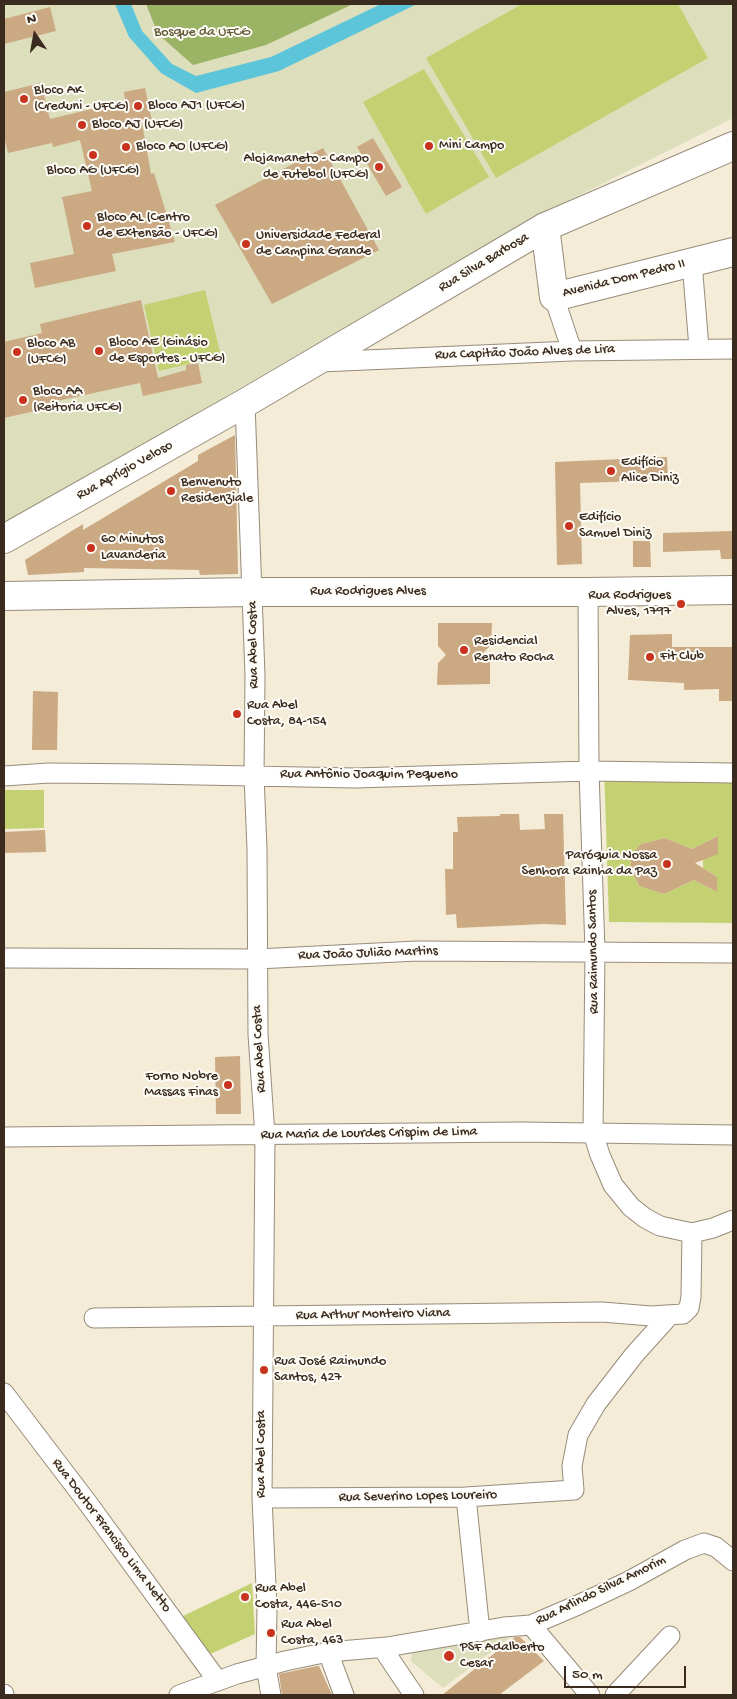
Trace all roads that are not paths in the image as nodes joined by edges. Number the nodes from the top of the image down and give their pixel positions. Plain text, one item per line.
1 (733, 146) edge
2 (544, 227) junction
3 (733, 252) edge
4 (692, 262) junction
5 (554, 297) junction
6 (699, 348) junction
7 (733, 349) edge
8 (572, 351) junction
9 (316, 362) junction
10 (246, 403) junction
11 (4, 539) edge
12 (733, 590) edge
13 (253, 592) junction
14 (588, 592) junction
15 (4, 595) edge
16 (589, 770) junction
17 (733, 773) edge
18 (4, 776) edge
19 (254, 776) junction
20 (595, 952) junction
21 (733, 952) edge
22 (4, 958) edge
23 (257, 959) junction
24 (593, 1133) junction
25 (733, 1135) edge
26 (265, 1136) junction
27 (4, 1137) edge
28 (733, 1220) edge
29 (692, 1233) junction
30 (670, 1315) junction
31 (264, 1316) junction
32 (94, 1318) dead end
33 (4, 1393) edge
34 (262, 1498) junction
35 (466, 1498) junction
36 (733, 1561) edge
37 (531, 1625) junction
38 (480, 1632) junction
39 (670, 1636) dead end
40 (387, 1647) junction
41 (328, 1652) junction
42 (266, 1666) junction
43 (218, 1680) junction
44 (179, 1695) edge
45 (271, 1695) edge
46 (344, 1695) edge
47 (414, 1695) edge
48 (590, 1695) edge
49 (615, 1695) edge

1 - 2 main road, Rua Silva Barbosa
2 - 5 main road, Avenida Dom Pedro II
2 - 9 main road, Rua Silva Barbosa
3 - 4 main road, Avenida Dom Pedro II
4 - 5 main road, Avenida Dom Pedro II
4 - 6 street
5 - 8 street
6 - 7 street, Rua Capitão João Alves de Lira
6 - 8 street, Rua Capitão João Alves de Lira
8 - 9 street, Rua Capitão João Alves de Lira
9 - 10 main road, Rua Silva Barbosa
10 - 11 main road, Rua Aprígio Veloso
10 - 13 street, Rua Abel Costa
12 - 14 main road, Rua Rodrigues Alves
13 - 14 main road, Rua Rodrigues Alves
13 - 15 main road, Rua Rodrigues Alves
13 - 19 street, Rua Abel Costa
14 - 16 street, Rua Raimundo Santos
16 - 17 street, Rua Antônio Joaquim Pequeno
16 - 19 street, Rua Antônio Joaquim Pequeno
16 - 20 street, Rua Raimundo Santos
18 - 19 street, Rua Antônio Joaquim Pequeno
19 - 23 street, Rua Abel Costa
20 - 21 street, Rua João Julião Martins
20 - 23 street, Rua João Julião Martins
20 - 24 street, Rua Raimundo Santos
22 - 23 street, Rua João Julião Martins
23 - 26 street, Rua Abel Costa
24 - 25 street, Rua Maria de Lourdes Crispim de Lima
24 - 26 street, Rua Maria de Lourdes Crispim de Lima
24 - 29 street, Rua Raimundo Santos
26 - 27 street, Rua Maria de Lourdes Crispim de Lima
26 - 31 street, Rua Abel Costa
28 - 29 street
29 - 30 street
30 - 31 street, Rua Arthur Monteiro Viana
30 - 35 street, Rua Severino Lopes Loureiro
31 - 32 street, Rua Arthur Monteiro Viana
31 - 34 street, Rua Abel Costa
33 - 43 street, Rua Doutor Francisco Lima Netto
34 - 35 street, Rua Severino Lopes Loureiro
34 - 42 street, Rua Abel Costa
35 - 38 street
36 - 37 street, Rua Arlindo Silva Amorim
37 - 38 street, Rua Arlindo Silva Amorim
37 - 48 street
38 - 40 street, Rua Arlindo Silva Amorim
39 - 49 street
40 - 41 street, Rua Arlindo Silva Amorim
40 - 47 street
41 - 42 street, Rua Arlindo Silva Amorim
41 - 46 street
42 - 43 street, Rua Arlindo Silva Amorim
42 - 45 street, Rua Abel Costa
43 - 44 street, Rua Arlindo Silva Amorim

